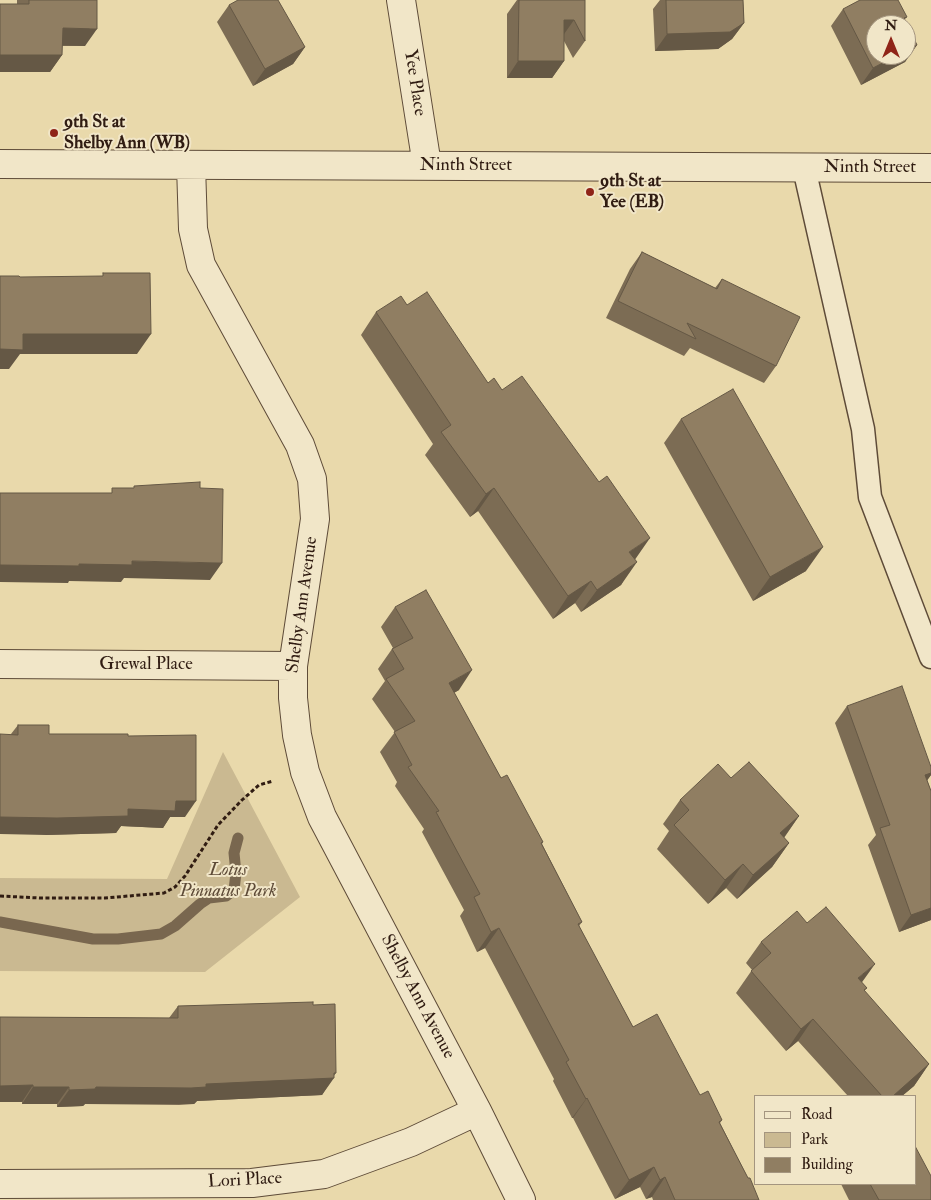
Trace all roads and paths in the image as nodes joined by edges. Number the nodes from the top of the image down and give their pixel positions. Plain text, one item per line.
1 (401, 0) edge
2 (0, 164) edge
3 (191, 166) junction
4 (427, 166) junction
5 (804, 168) junction
6 (931, 168) edge
7 (931, 657) edge
8 (0, 664) edge
9 (292, 666) junction
10 (305, 772) junction
11 (0, 896) edge
12 (477, 1111) junction
13 (0, 1184) edge
14 (521, 1200) edge

1 - 4 street, Yee Place
2 - 3 street, Ninth Street
3 - 4 street, Ninth Street
3 - 9 street, Shelby Ann Avenue
4 - 5 street, Ninth Street
5 - 6 street, Ninth Street
5 - 7 lane
8 - 9 street, Grewal Place
9 - 10 street, Shelby Ann Avenue
10 - 11 path
10 - 12 street, Shelby Ann Avenue
12 - 13 street, Lori Place
12 - 14 street, Shelby Ann Avenue

